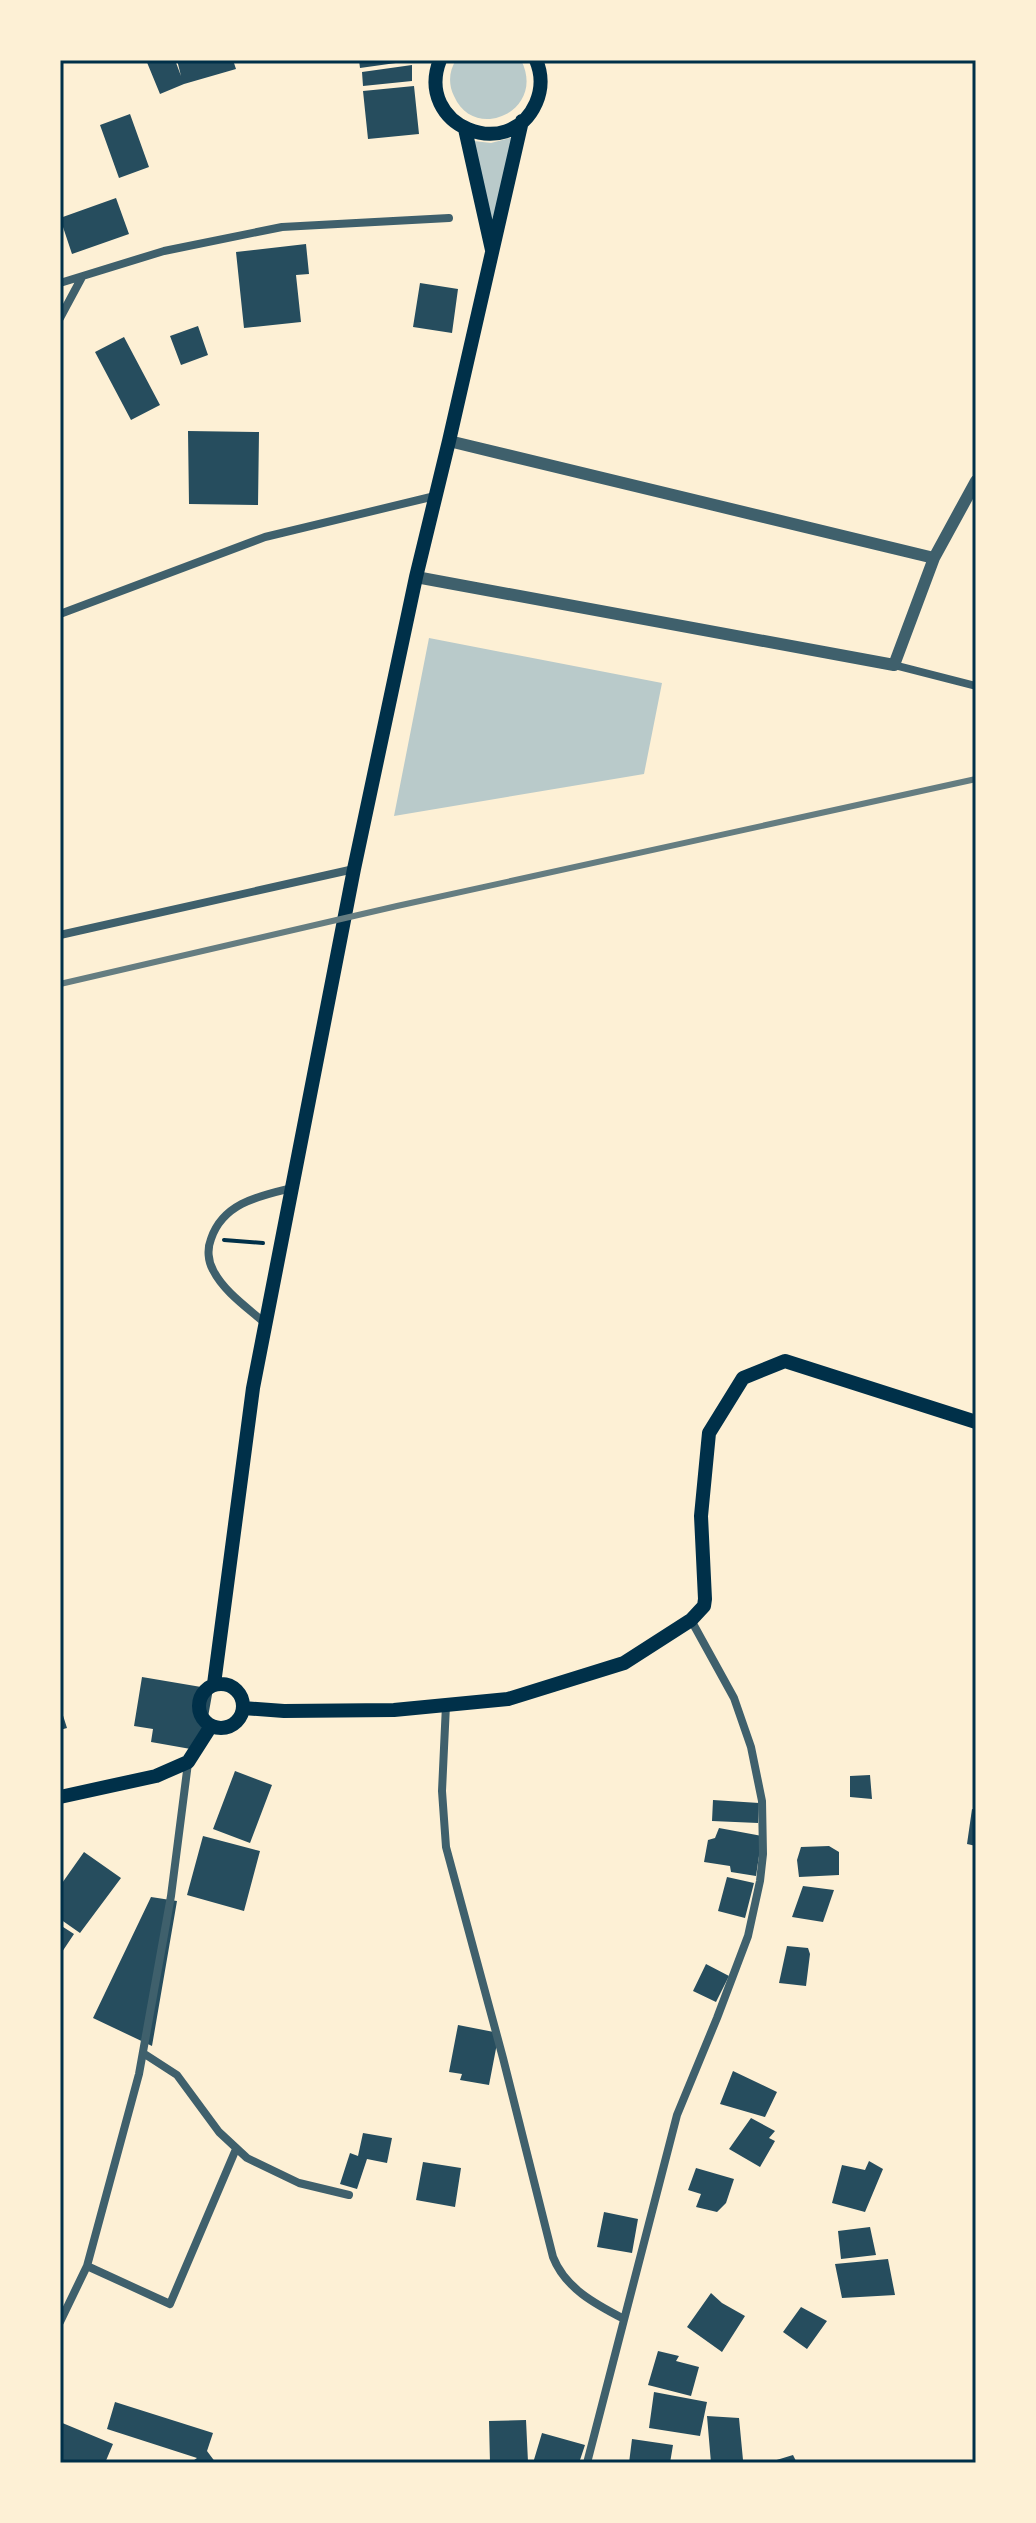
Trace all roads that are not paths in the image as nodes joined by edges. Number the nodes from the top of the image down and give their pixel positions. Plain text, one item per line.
1 (440, 60) edge
2 (539, 61) edge
3 (522, 121) junction
4 (465, 129) junction
5 (449, 218) dead end
6 (493, 255) junction
7 (82, 277) junction
8 (60, 283) edge
9 (60, 318) edge
10 (449, 441) junction
11 (976, 481) edge
12 (435, 496) junction
13 (934, 558) junction
14 (416, 577) junction
15 (60, 614) edge
16 (894, 665) junction
17 (976, 686) edge
18 (354, 869) junction
19 (60, 935) edge
20 (292, 1188) junction
21 (266, 1324) junction
22 (976, 1422) edge
23 (691, 1620) junction
24 (214, 1684) junction
25 (446, 1705) junction
26 (243, 1708) junction
27 (211, 1726) junction
28 (188, 1762) junction
29 (60, 1797) edge
30 (143, 2053) junction
31 (236, 2149) junction
32 (349, 2195) dead end
33 (87, 2266) junction
34 (624, 2319) junction
35 (60, 2322) edge
36 (587, 2463) edge

1 - 4 main road
2 - 3 main road
3 - 4 main road
3 - 6 main road
4 - 6 main road
5 - 7 street
6 - 10 main road
7 - 8 street
7 - 9 street
10 - 12 main road
10 - 13 street
11 - 13 street
12 - 14 main road
12 - 15 street
13 - 16 street
14 - 16 street
14 - 18 main road
16 - 17 street
18 - 19 street
18 - 20 main road
20 - 21 main road
20 - 21 street
21 - 24 main road
22 - 23 main road
23 - 25 main road
23 - 34 street
24 - 26 main road
24 - 27 main road
25 - 26 main road
25 - 34 street
26 - 27 main road
27 - 28 main road
28 - 29 main road
28 - 30 street
30 - 31 street
30 - 33 street
31 - 32 street
31 - 33 street
33 - 35 street
34 - 36 street

